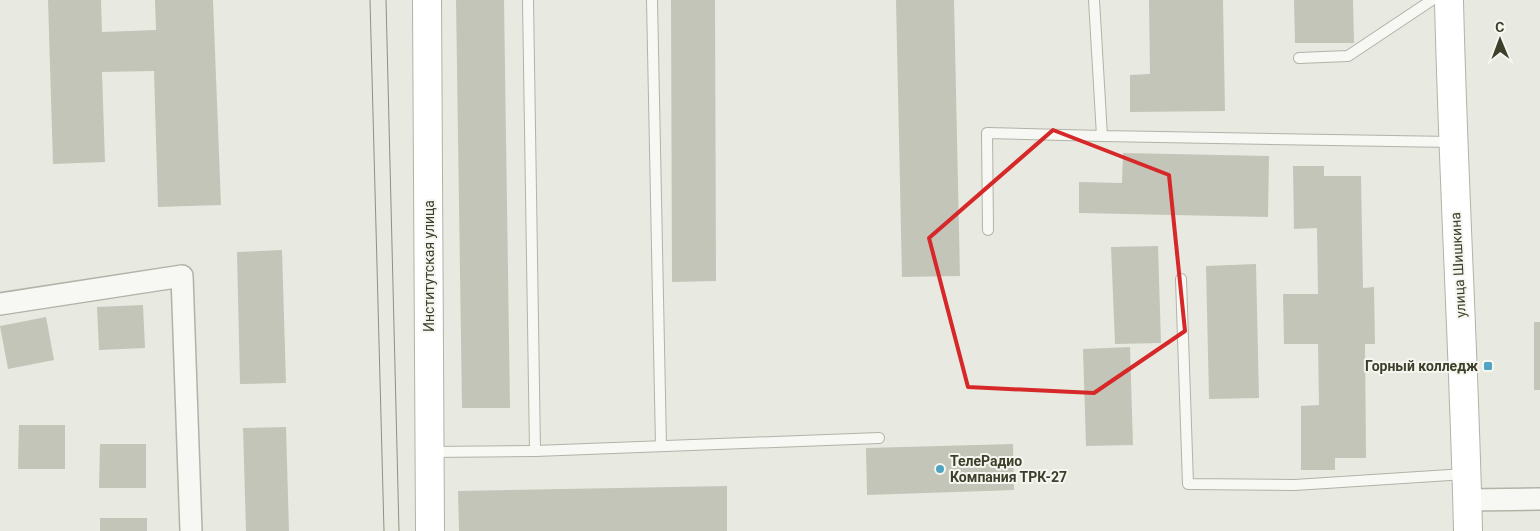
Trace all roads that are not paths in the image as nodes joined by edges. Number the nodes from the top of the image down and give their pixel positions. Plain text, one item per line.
1 (427, 0) edge
2 (528, 0) edge
3 (652, 0) edge
4 (1094, 0) edge
5 (1432, 0) edge
6 (1449, 0) edge
7 (1299, 58) dead end
8 (1102, 136) junction
9 (1452, 142) junction
10 (988, 230) dead end
11 (1181, 279) dead end
12 (0, 304) edge
13 (879, 438) dead end
14 (661, 446) junction
15 (534, 451) junction
16 (430, 452) junction
17 (1466, 474) junction
18 (1540, 499) edge
19 (1467, 500) junction
20 (191, 531) edge
21 (430, 531) edge
22 (1468, 531) edge

1 - 16 main road, Институтская улица
2 - 15 lane
3 - 14 lane
4 - 8 lane
5 - 7 lane
6 - 9 main road, улица Шишкина
8 - 9 lane
8 - 10 lane
9 - 17 main road, улица Шишкина
11 - 17 lane
12 - 20 street
13 - 14 lane
14 - 15 lane
15 - 16 lane
16 - 21 main road, Институтская улица
17 - 19 main road, улица Шишкина
18 - 19 street
19 - 22 main road, улица Шишкина

